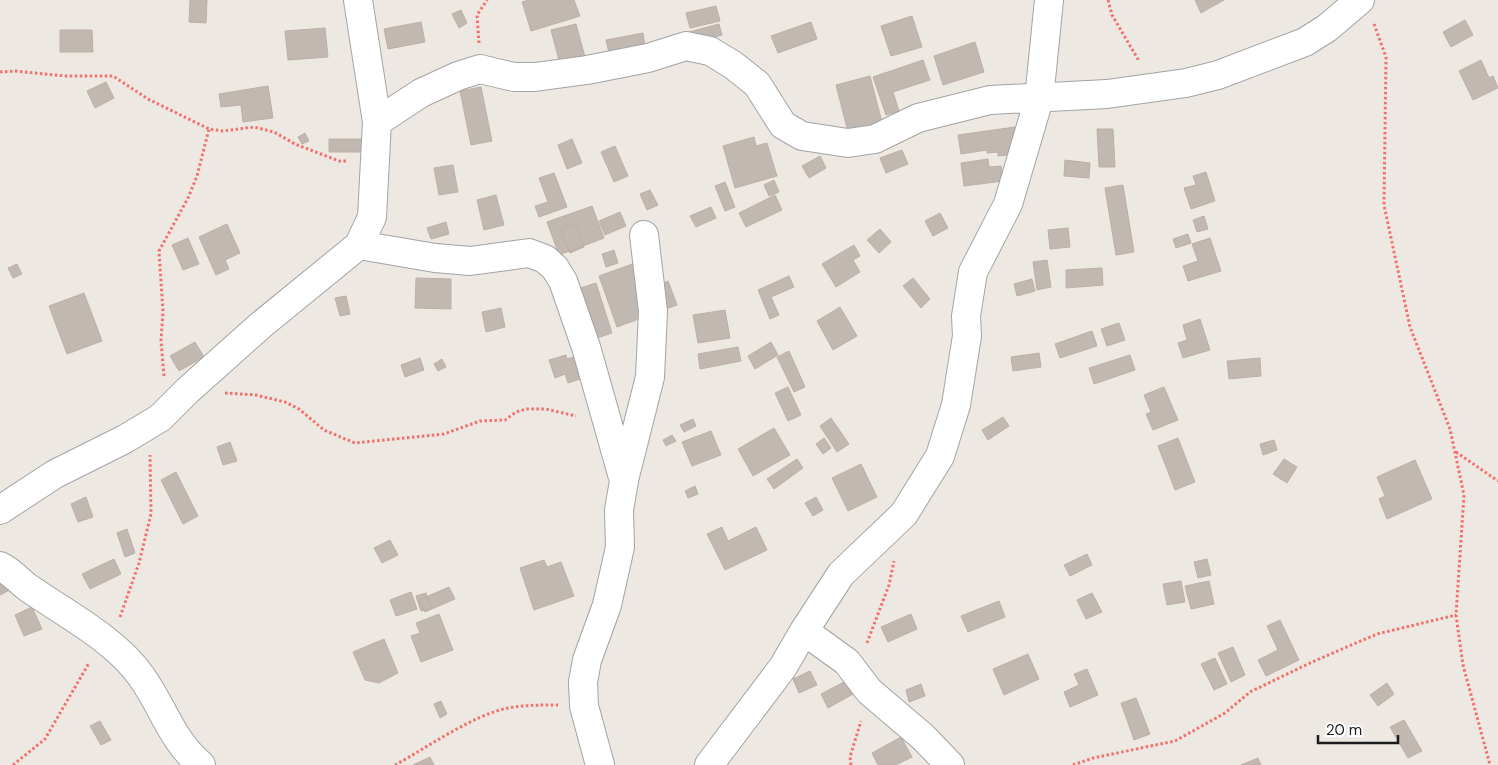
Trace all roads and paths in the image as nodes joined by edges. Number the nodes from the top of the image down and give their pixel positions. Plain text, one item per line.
1 (358, 0) edge
2 (487, 0) edge
3 (1049, 0) edge
4 (1108, 0) edge
5 (1366, 8) edge
6 (480, 69) junction
7 (0, 72) edge
8 (1155, 87) junction
9 (1039, 99) junction
10 (377, 122) junction
11 (209, 129) junction
12 (375, 163) junction
13 (644, 235) dead end
14 (359, 245) junction
15 (175, 384) junction
16 (150, 424) junction
17 (613, 442) junction
18 (1455, 452) junction
19 (624, 481) junction
20 (1498, 481) edge
21 (0, 510) edge
22 (895, 558) dead end
23 (0, 566) edge
24 (1456, 615) junction
25 (804, 630) junction
26 (104, 641) junction
27 (865, 686) junction
28 (584, 706) junction
29 (13, 765) edge
30 (201, 765) edge
31 (395, 765) edge
32 (600, 765) edge
33 (709, 765) edge
34 (851, 765) edge
35 (950, 765) edge
36 (1072, 765) edge
37 (1490, 765) edge

1 - 10 street
2 - 6 path
3 - 9 street
4 - 8 path
5 - 8 street
5 - 18 path
6 - 9 street
6 - 10 street
7 - 11 path
8 - 9 street
9 - 25 street
10 - 12 street
11 - 12 path
11 - 15 path
12 - 14 street
13 - 19 street
14 - 15 street
14 - 17 street
15 - 16 street
15 - 17 path
16 - 21 street
16 - 26 path
17 - 19 street
18 - 20 path
18 - 24 path
19 - 28 street
22 - 27 path
23 - 26 street
24 - 36 path
24 - 37 path
25 - 27 street
25 - 33 street
26 - 29 path
26 - 30 street
27 - 34 path
27 - 35 street
28 - 31 path
28 - 32 street

